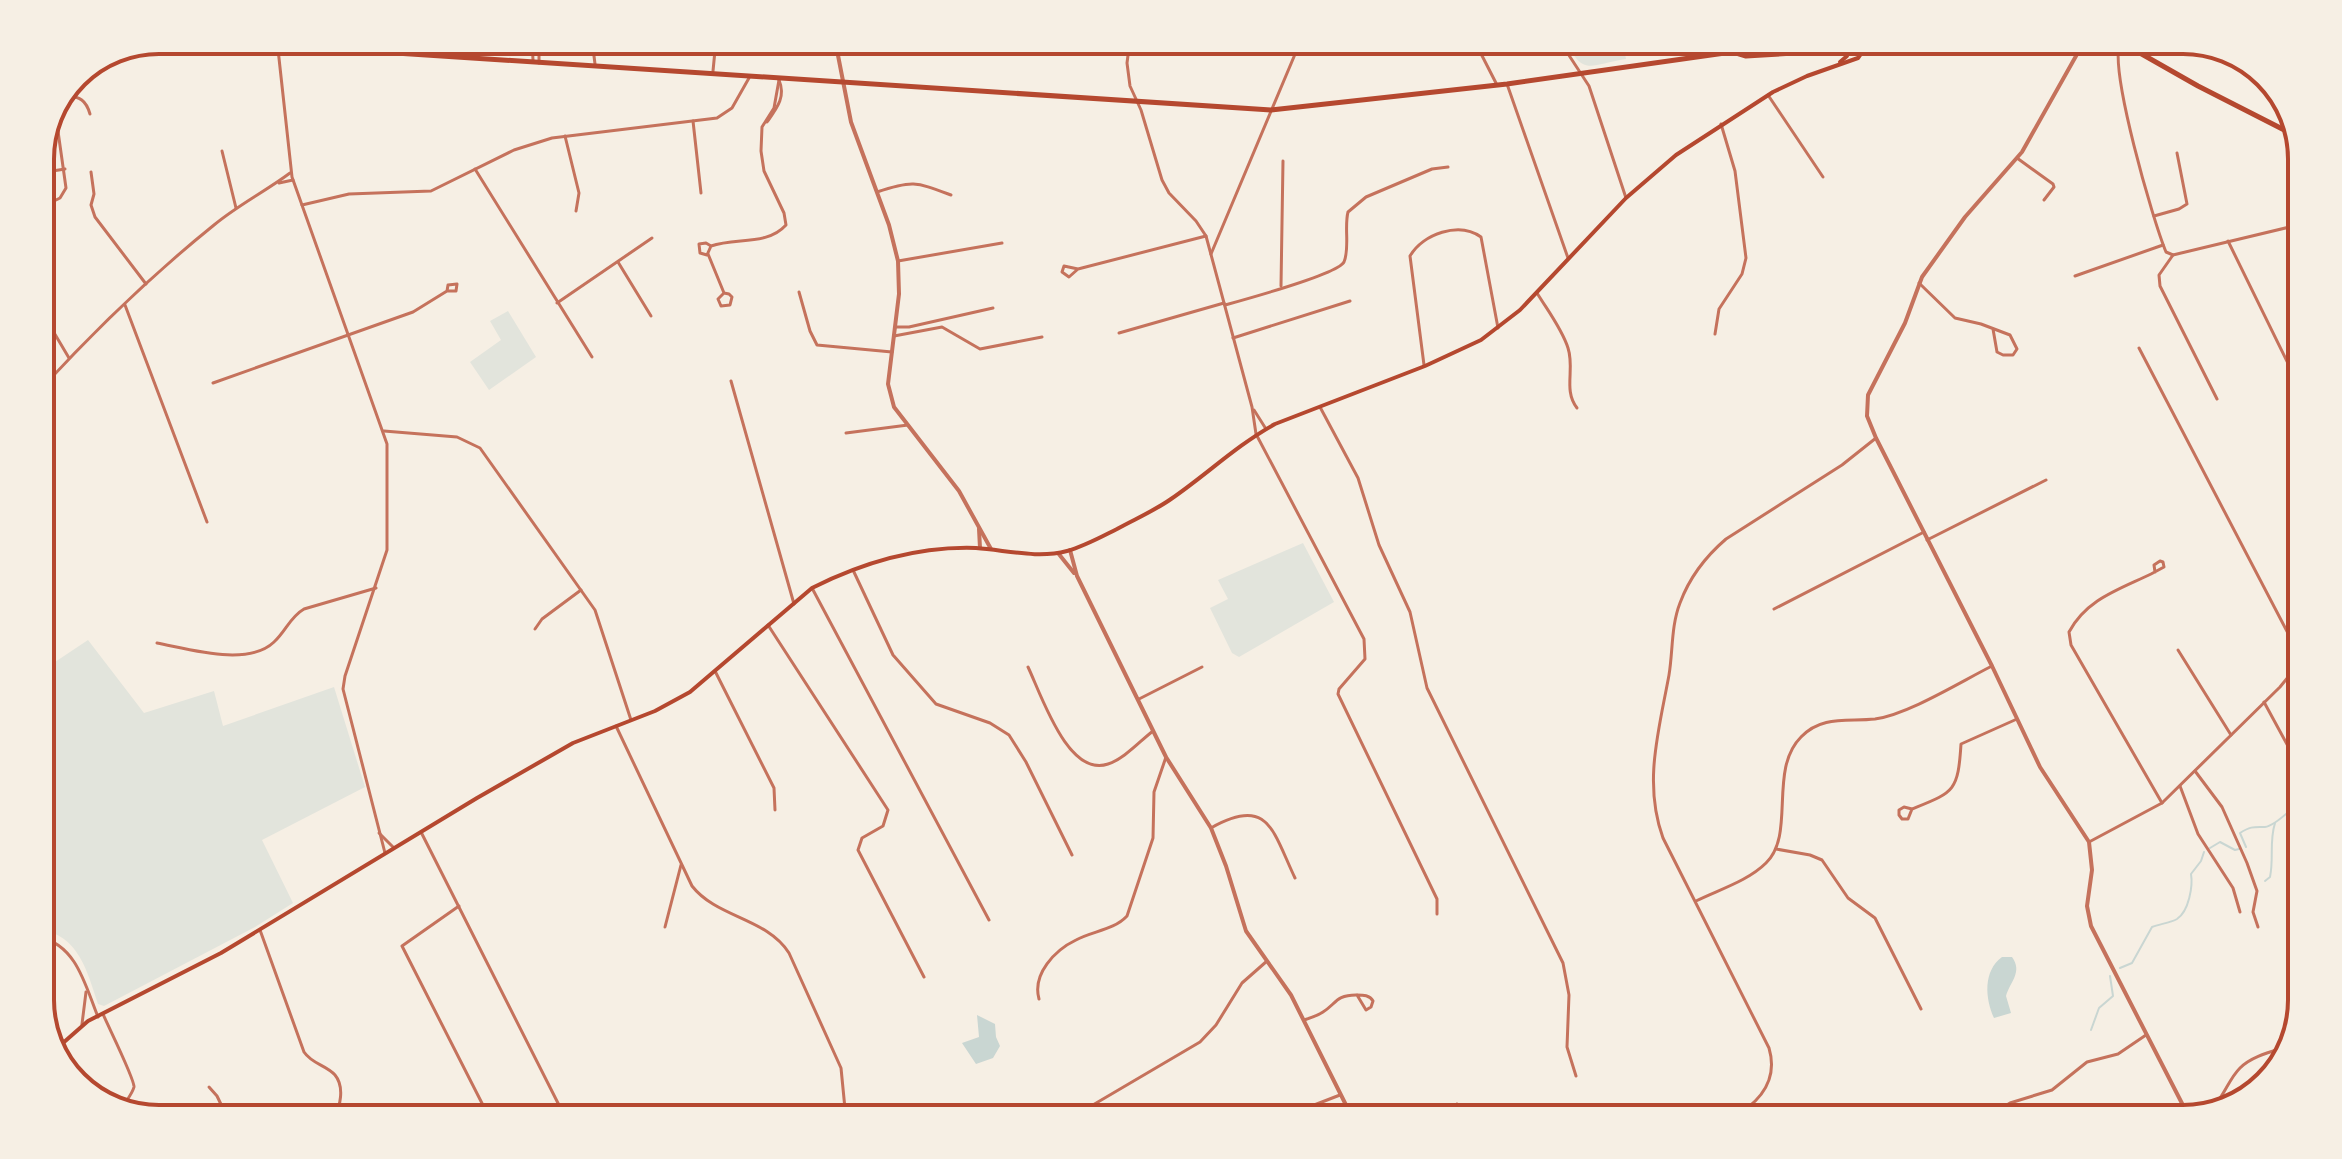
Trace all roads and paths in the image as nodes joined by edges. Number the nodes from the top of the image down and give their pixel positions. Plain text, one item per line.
1 (278, 54) edge
2 (427, 54) edge
3 (535, 54) edge
4 (537, 54) edge
5 (594, 54) edge
6 (714, 54) edge
7 (838, 54) edge
8 (1129, 54) edge
9 (1295, 54) edge
10 (1481, 54) edge
11 (1568, 54) edge
12 (1718, 54) edge
13 (1739, 54) edge
14 (1775, 54) edge
15 (1846, 54) edge
16 (1862, 54) edge
17 (2077, 54) edge
18 (2117, 54) edge
19 (2141, 54) edge
20 (536, 62) junction
21 (595, 67) junction
22 (1830, 67) junction
23 (1581, 74) junction
24 (712, 75) junction
25 (749, 78) junction
26 (779, 80) junction
27 (843, 84) junction
28 (1507, 84) junction
29 (1497, 85) junction
30 (1768, 95) junction
31 (75, 97) edge
32 (1136, 102) junction
33 (1271, 110) junction
34 (90, 114) dead end
35 (693, 121) junction
36 (1721, 124) junction
37 (2283, 129) edge
38 (58, 131) edge
39 (565, 136) junction
40 (222, 151) dead end
41 (2177, 153) dead end
42 (2017, 158) junction
43 (1283, 161) dead end
44 (1448, 167) dead end
45 (65, 169) junction
46 (475, 169) junction
47 (54, 171) edge
48 (91, 172) dead end
49 (291, 172) junction
50 (1823, 177) dead end
51 (293, 180) junction
52 (275, 184) junction
53 (877, 192) junction
54 (701, 193) dead end
55 (951, 195) dead end
56 (1626, 198) junction
57 (54, 200) edge
58 (2044, 200) dead end
59 (302, 205) junction
60 (236, 208) junction
61 (576, 211) dead end
62 (2154, 216) junction
63 (2288, 227) edge
64 (1206, 236) junction
65 (652, 238) dead end
66 (2228, 241) junction
67 (1002, 243) dead end
68 (2163, 245) junction
69 (711, 246) junction
70 (708, 254) junction
71 (1211, 254) junction
72 (2173, 255) junction
73 (1569, 259) junction
74 (898, 261) junction
75 (618, 262) junction
76 (1078, 269) dead end
77 (2075, 276) dead end
78 (1919, 283) junction
79 (146, 284) junction
80 (1281, 287) junction
81 (447, 291) dead end
82 (799, 292) dead end
83 (724, 293) dead end
84 (1537, 293) junction
85 (1350, 301) dead end
86 (557, 303) junction
87 (1225, 304) junction
88 (125, 305) junction
89 (993, 308) dead end
90 (651, 316) dead end
91 (896, 327) junction
92 (1498, 328) junction
93 (1993, 329) junction
94 (54, 333) edge
95 (1119, 333) dead end
96 (1715, 334) dead end
97 (350, 335) junction
98 (894, 336) junction
99 (1042, 337) dead end
100 (1233, 338) junction
101 (2139, 348) dead end
102 (892, 352) junction
103 (592, 357) dead end
104 (69, 358) junction
105 (2288, 363) edge
106 (1425, 366) junction
107 (54, 375) edge
108 (731, 381) dead end
109 (213, 383) dead end
110 (2217, 399) dead end
111 (1252, 407) junction
112 (1320, 407) junction
113 (1577, 408) dead end
114 (908, 425) junction
115 (1266, 429) junction
116 (384, 431) junction
117 (846, 433) dead end
118 (1256, 434) junction
119 (1876, 438) junction
120 (2046, 480) dead end
121 (207, 522) dead end
122 (979, 529) junction
123 (1924, 532) junction
124 (1927, 540) junction
125 (980, 548) junction
126 (991, 549) junction
127 (1070, 550) junction
128 (1058, 553) junction
129 (853, 570) junction
130 (2155, 572) dead end
131 (1077, 576) junction
132 (376, 588) junction
133 (812, 588) junction
134 (581, 590) junction
135 (794, 604) junction
136 (1774, 609) dead end
137 (768, 625) junction
138 (535, 629) dead end
139 (2288, 637) edge
140 (157, 643) dead end
141 (2178, 650) dead end
142 (1992, 666) junction
143 (1028, 667) dead end
144 (1202, 667) dead end
145 (715, 671) junction
146 (2288, 675) edge
147 (1139, 699) junction
148 (2264, 702) junction
149 (2017, 719) junction
150 (631, 720) junction
151 (616, 726) junction
152 (1153, 731) junction
153 (2231, 735) junction
154 (2288, 746) edge
155 (1166, 757) junction
156 (2195, 771) junction
157 (2180, 786) junction
158 (2162, 803) junction
159 (1912, 809) dead end
160 (775, 810) dead end
161 (1211, 828) junction
162 (421, 832) junction
163 (379, 833) junction
164 (2089, 842) junction
165 (394, 848) junction
166 (1776, 849) junction
167 (385, 853) junction
168 (1072, 855) dead end
169 (681, 865) junction
170 (1295, 878) dead end
171 (1696, 901) junction
172 (459, 906) junction
173 (2240, 912) dead end
174 (1437, 914) dead end
175 (989, 920) dead end
176 (665, 927) dead end
177 (2258, 927) dead end
178 (260, 930) junction
179 (54, 943) edge
180 (1267, 961) junction
181 (924, 977) dead end
182 (86, 988) junction
183 (1357, 995) dead end
184 (1039, 999) dead end
185 (1921, 1009) dead end
186 (100, 1015) junction
187 (1304, 1020) junction
188 (82, 1025) junction
189 (2146, 1035) junction
190 (63, 1042) edge
191 (2273, 1052) edge
192 (1576, 1076) dead end
193 (209, 1087) dead end
194 (1340, 1095) junction
195 (2221, 1097) edge
196 (127, 1099) edge
197 (221, 1105) edge
198 (339, 1105) edge
199 (483, 1105) edge
200 (559, 1105) edge
201 (845, 1105) edge
202 (1093, 1105) edge
203 (1314, 1105) edge
204 (1345, 1105) edge
205 (1750, 1105) edge
206 (2007, 1105) edge
207 (2183, 1105) edge

1 - 49 street
2 - 20 main road
3 - 20 street
4 - 20 street
5 - 21 street
6 - 24 street
7 - 27 street
8 - 32 street
9 - 33 street
10 - 29 street
11 - 23 street
12 - 23 main road
13 - 14 main road
15 - 22 main road
16 - 22 main road
17 - 42 street
18 - 62 street
19 - 37 main road
20 - 21 main road
21 - 24 main road
22 - 30 main road
23 - 28 main road
23 - 56 street
24 - 25 main road
25 - 26 main road
25 - 35 street
26 - 27 main road
26 - 69 street
27 - 32 main road
27 - 53 street
28 - 29 main road
28 - 73 street
29 - 33 main road
30 - 36 main road
30 - 50 street
31 - 34 street
32 - 33 main road
32 - 64 street
33 - 71 street
35 - 39 street
35 - 54 street
36 - 56 main road
36 - 96 street
38 - 45 street
39 - 46 street
39 - 61 street
40 - 60 street
41 - 62 street
42 - 58 street
42 - 78 street
43 - 80 street
44 - 80 street
45 - 47 street
45 - 57 street
46 - 59 street
46 - 86 street
48 - 79 street
49 - 51 street
49 - 52 street
51 - 52 street
51 - 59 street
52 - 60 street
53 - 55 street
53 - 74 street
56 - 73 main road
59 - 97 street
60 - 79 street
62 - 68 street
63 - 66 street
64 - 71 street
64 - 76 street
65 - 75 street
66 - 72 street
66 - 105 street
67 - 74 street
68 - 72 street
68 - 77 street
69 - 70 street
69 - 70 street
70 - 83 street
71 - 87 street
72 - 110 street
73 - 84 main road
74 - 91 street
75 - 86 street
75 - 90 street
78 - 93 street
78 - 119 street
79 - 88 street
80 - 87 street
81 - 97 street
82 - 102 street
84 - 92 main road
84 - 113 street
85 - 100 street
86 - 103 street
87 - 95 street
87 - 100 street
88 - 104 street
88 - 121 street
89 - 91 street
91 - 98 street
92 - 106 main road
92 - 106 street
93 - 93 street
94 - 104 street
97 - 109 street
97 - 116 street
98 - 99 street
98 - 102 street
100 - 111 street
101 - 139 street
102 - 114 street
104 - 107 street
106 - 112 main road
108 - 135 street
111 - 115 street
111 - 118 street
112 - 115 main road
112 - 192 street
114 - 117 street
114 - 122 street
115 - 118 main road
116 - 132 street
116 - 134 street
118 - 127 main road
118 - 174 street
119 - 123 street
119 - 171 street
120 - 124 street
122 - 125 street
122 - 126 street
123 - 124 street
123 - 136 street
124 - 142 street
125 - 126 main road
125 - 129 main road
126 - 128 main road
127 - 128 main road
127 - 131 street
128 - 131 street
129 - 133 main road
129 - 168 street
130 - 158 street
131 - 147 street
132 - 140 street
132 - 163 street
133 - 135 main road
133 - 175 street
134 - 138 street
134 - 150 street
135 - 137 main road
137 - 145 main road
137 - 181 street
141 - 153 street
142 - 149 street
142 - 166 street
143 - 152 street
144 - 147 street
145 - 150 main road
145 - 160 street
146 - 148 street
147 - 152 street
148 - 153 street
148 - 154 street
149 - 159 street
149 - 164 street
150 - 151 main road
151 - 162 main road
151 - 169 street
152 - 155 street
153 - 156 street
155 - 161 street
155 - 184 street
156 - 157 street
156 - 177 street
157 - 158 street
157 - 173 street
158 - 164 street
161 - 170 street
161 - 180 street
162 - 165 main road
162 - 172 street
163 - 165 street
163 - 167 street
164 - 189 street
165 - 167 main road
166 - 171 street
166 - 185 street
167 - 178 main road
169 - 176 street
169 - 201 street
171 - 205 street
172 - 199 street
172 - 200 street
178 - 186 main road
178 - 198 street
179 - 182 street
180 - 187 street
180 - 202 street
182 - 186 street
182 - 188 street
183 - 187 street
186 - 188 main road
186 - 196 street
187 - 194 street
188 - 190 main road
189 - 206 street
189 - 207 street
191 - 195 street
193 - 197 street
194 - 203 street
194 - 204 street

